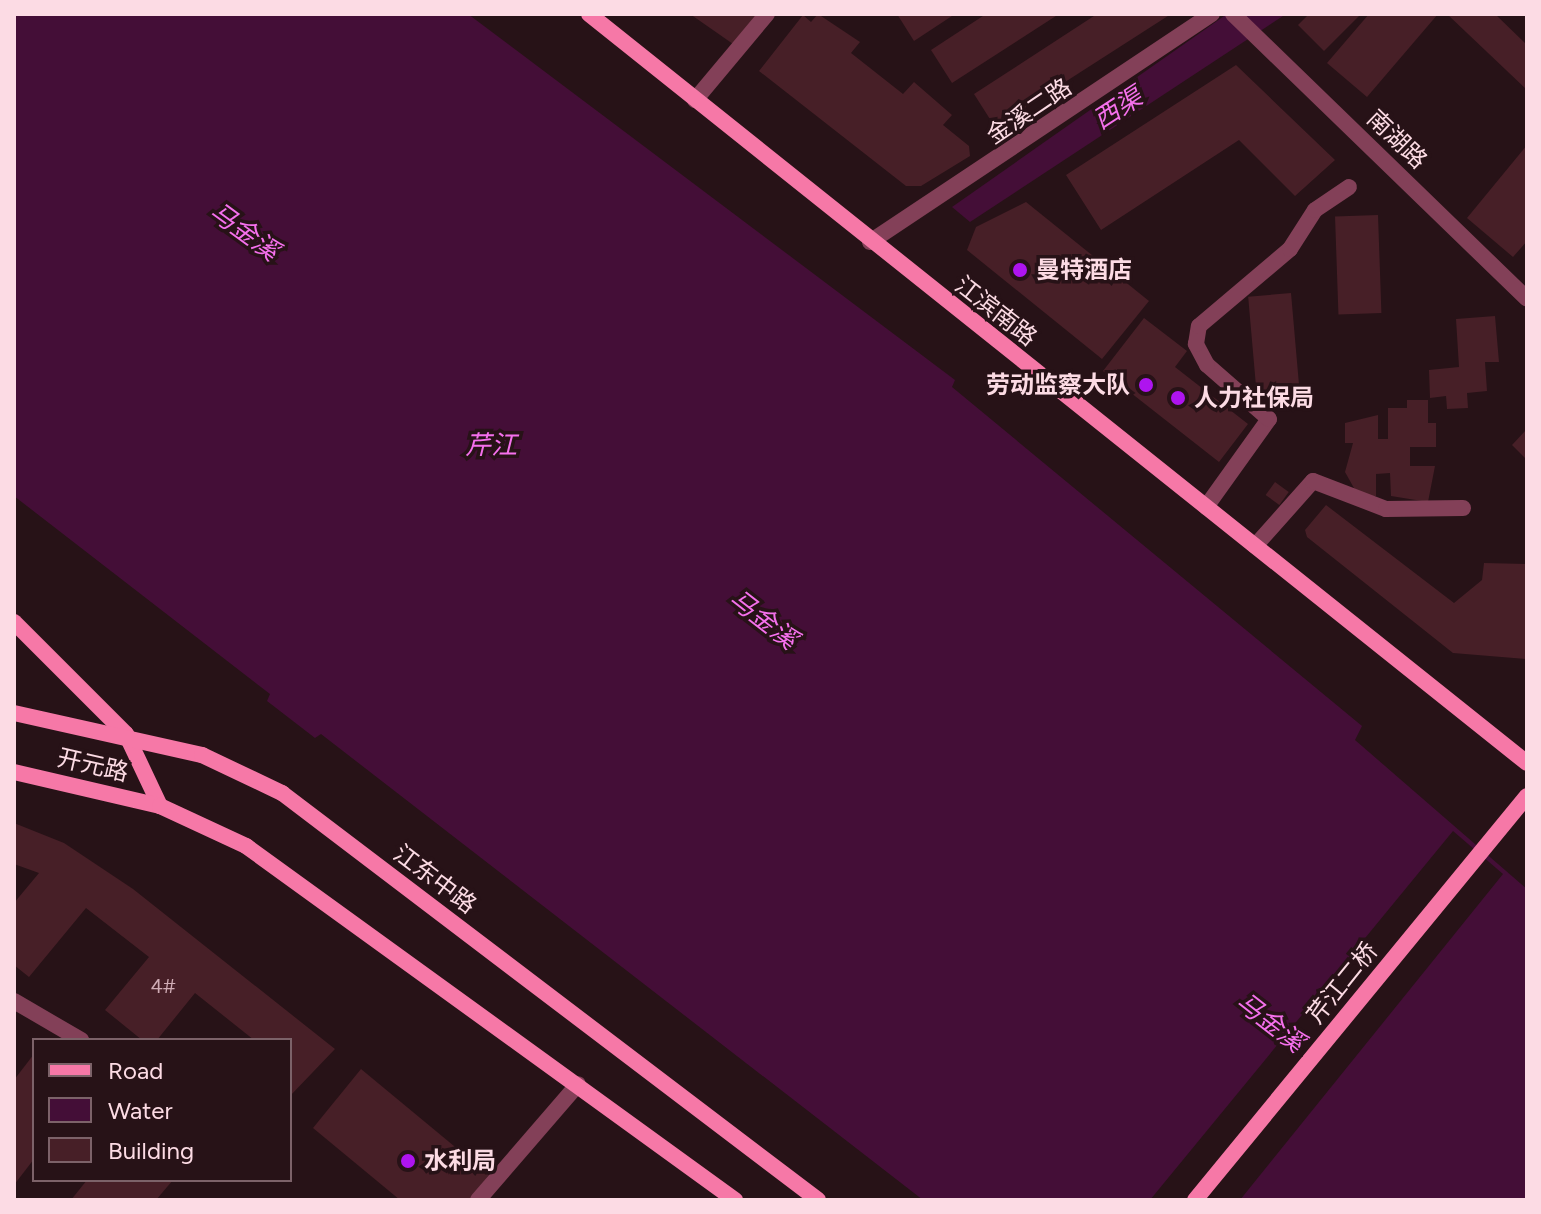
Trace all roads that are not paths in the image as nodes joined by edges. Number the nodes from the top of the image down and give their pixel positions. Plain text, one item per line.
1 (589, 14) edge
2 (767, 14) edge
3 (1212, 14) edge
4 (1233, 14) edge
5 (695, 100) junction
6 (1349, 187) dead end
7 (870, 242) junction
8 (1527, 299) edge
9 (1206, 507) junction
10 (1463, 508) dead end
11 (1255, 546) junction
12 (14, 622) edge
13 (14, 713) edge
14 (126, 734) junction
15 (1527, 763) edge
16 (14, 772) edge
17 (1527, 796) edge
18 (160, 806) junction
19 (14, 1001) edge
20 (78, 1038) edge
21 (578, 1084) junction
22 (478, 1200) edge
23 (735, 1200) edge
24 (818, 1200) edge
25 (1195, 1200) edge

1 - 5 main road, 江滨南路
2 - 5 street
3 - 7 street, 金溪二路
4 - 8 street, 南湖路
5 - 7 main road, 江滨南路
6 - 9 street
7 - 9 main road, 江滨南路
9 - 11 main road, 江滨南路
10 - 11 street
11 - 15 main road, 江滨南路
12 - 14 main road, 江东中路
13 - 14 main road, 开元路
14 - 18 main road
14 - 24 main road, 江东中路
16 - 18 main road, 开元路
17 - 25 main road, 芹江二桥
18 - 21 main road
19 - 20 street
21 - 22 street
21 - 23 main road

